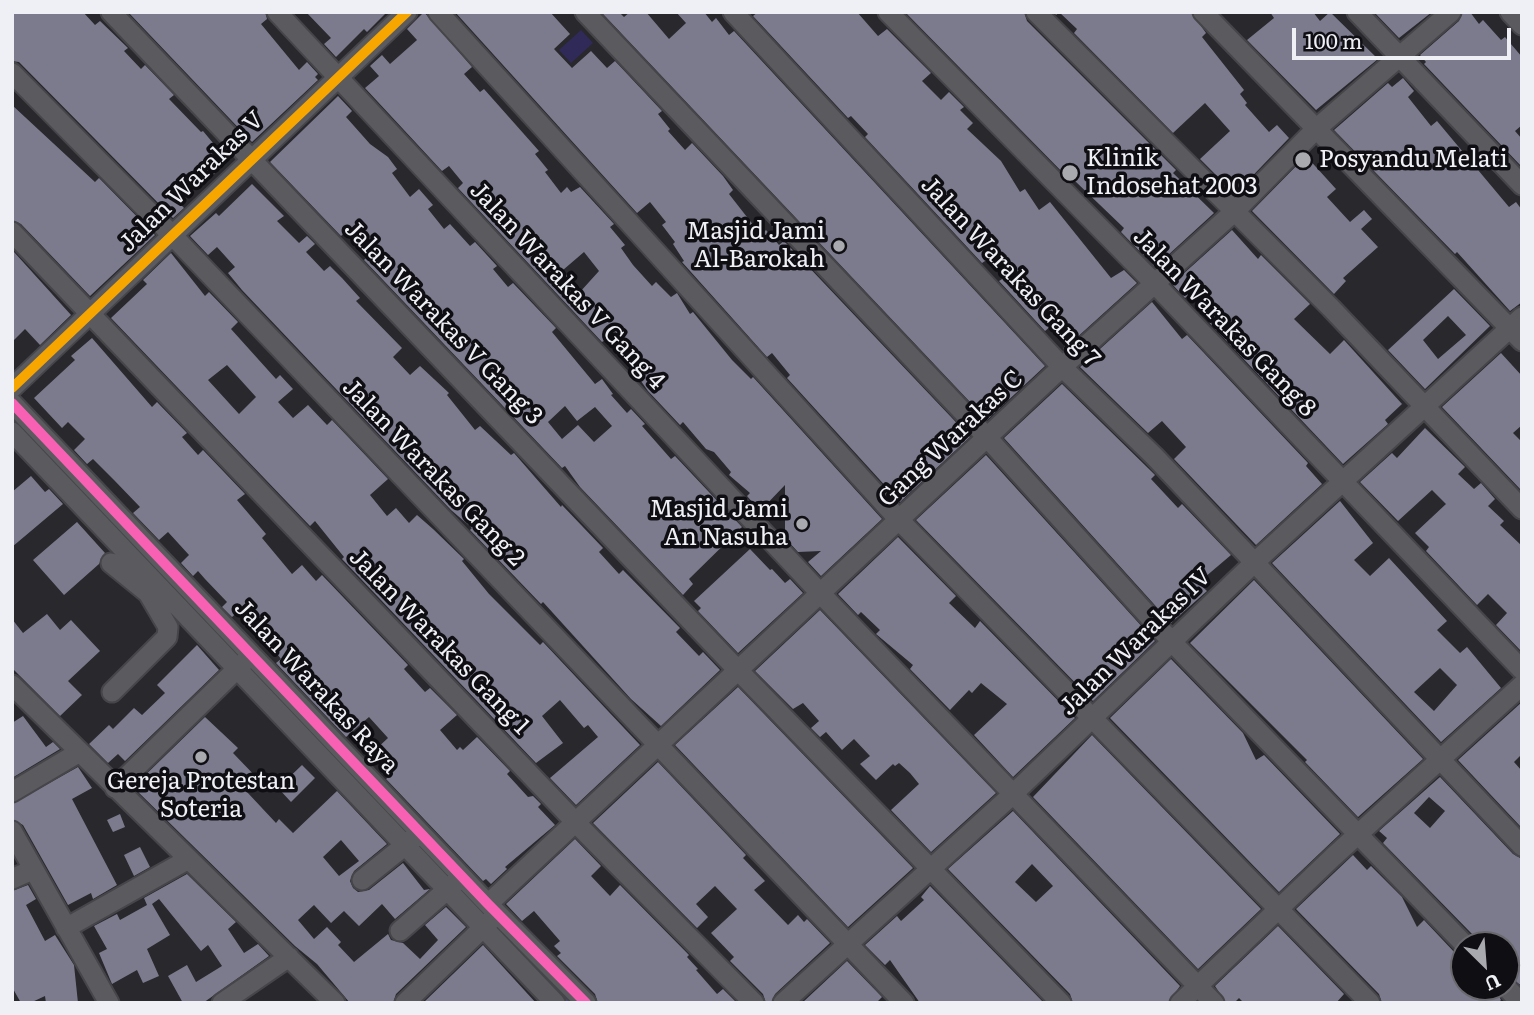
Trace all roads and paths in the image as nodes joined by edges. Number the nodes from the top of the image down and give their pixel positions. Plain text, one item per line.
1 (111, 12) edge
2 (277, 12) edge
3 (407, 12) edge
4 (438, 12) edge
5 (585, 12) edge
6 (733, 12) edge
7 (888, 12) edge
8 (1036, 12) edge
9 (1203, 12) edge
10 (1357, 12) edge
11 (1451, 12) edge
12 (1510, 12) edge
13 (1522, 25) edge
14 (1401, 57) junction
15 (12, 74) edge
16 (339, 76) junction
17 (1316, 129) junction
18 (253, 159) junction
19 (1522, 185) edge
20 (1235, 211) junction
21 (12, 232) edge
22 (173, 236) junction
23 (1156, 285) junction
24 (89, 313) junction
25 (1518, 329) edge
26 (1062, 367) junction
27 (12, 388) edge
28 (12, 403) edge
29 (1425, 407) junction
30 (12, 432) edge
31 (988, 438) junction
32 (1342, 482) junction
33 (1522, 509) edge
34 (900, 520) junction
35 (1255, 562) junction
36 (111, 563) dead end
37 (145, 563) junction
38 (821, 594) junction
39 (1172, 642) junction
40 (244, 662) junction
41 (738, 670) junction
42 (1522, 670) edge
43 (12, 685) edge
44 (1522, 685) edge
45 (112, 692) dead end
46 (1092, 718) junction
47 (658, 744) junction
48 (78, 753) junction
49 (1441, 759) junction
50 (115, 788) junction
51 (12, 792) edge
52 (1012, 795) junction
53 (575, 820) junction
54 (12, 831) edge
55 (1358, 834) junction
56 (413, 839) junction
57 (1522, 846) edge
58 (187, 860) junction
59 (933, 867) junction
60 (32, 870) junction
61 (12, 879) edge
62 (362, 880) dead end
63 (454, 884) junction
64 (1279, 909) junction
65 (489, 918) junction
66 (66, 928) junction
67 (400, 931) dead end
68 (1452, 931) edge
69 (848, 942) junction
70 (289, 957) junction
71 (1198, 986) junction
72 (109, 1003) edge
73 (222, 1003) edge
74 (335, 1003) edge
75 (405, 1003) edge
76 (555, 1003) edge
77 (586, 1003) edge
78 (754, 1003) edge
79 (783, 1003) edge
80 (904, 1003) edge
81 (1061, 1003) edge
82 (1180, 1003) edge
83 (1214, 1003) edge
84 (1370, 1003) edge

1 - 18 street, Jalan Warakas V Gang 3
2 - 16 street, Jalan Warakas V Gang 4
3 - 16 street, Jalan Warakas V
4 - 34 street
5 - 31 street
6 - 26 street, Jalan Warakas Gang 7
7 - 23 street, Jalan Warakas Gang 8
8 - 20 street
9 - 17 street
10 - 14 street
11 - 14 street, Gang Warakas C
12 - 13 street
14 - 17 street, Gang Warakas C
14 - 19 street
15 - 22 street, Jalan Warakas Gang 2
16 - 18 street, Jalan Warakas V
16 - 38 street, Jalan Warakas V Gang 4
17 - 20 street, Gang Warakas C
17 - 25 street
18 - 22 street, Jalan Warakas V
18 - 41 street, Jalan Warakas V Gang 3
20 - 23 street, Gang Warakas C
20 - 29 street
21 - 24 street, Jalan Warakas Gang 1
22 - 24 street, Jalan Warakas V
22 - 47 street, Jalan Warakas Gang 2
23 - 26 street, Gang Warakas C
23 - 32 street, Jalan Warakas Gang 8
24 - 27 street, Jalan Warakas V
24 - 53 street, Jalan Warakas Gang 1
25 - 29 street, Jalan Warakas IV
26 - 31 street, Gang Warakas C
26 - 35 street, Jalan Warakas Gang 7
28 - 37 street, Jalan Warakas Raya
29 - 32 street, Jalan Warakas IV
29 - 33 street
30 - 37 street
31 - 34 street, Gang Warakas C
31 - 39 street
32 - 35 street, Jalan Warakas IV
32 - 42 street, Jalan Warakas Gang 8
34 - 38 street, Gang Warakas C
34 - 46 street
35 - 39 street, Jalan Warakas IV
35 - 49 street, Jalan Warakas Gang 7
36 - 37 street
37 - 40 street, Jalan Warakas Raya
37 - 45 street
38 - 41 street, Gang Warakas C
38 - 52 street, Jalan Warakas V Gang 4
39 - 46 street, Jalan Warakas IV
39 - 55 street
40 - 50 street
40 - 56 street, Jalan Warakas Raya
41 - 47 street, Gang Warakas C
41 - 59 street, Jalan Warakas V Gang 3
43 - 48 street
44 - 49 street
46 - 52 street, Jalan Warakas IV
46 - 64 street
47 - 53 street, Gang Warakas C
47 - 69 street, Jalan Warakas Gang 2
48 - 50 street
48 - 51 street
49 - 55 street
49 - 57 street, Jalan Warakas Gang 7
50 - 58 street
52 - 59 street, Jalan Warakas IV
52 - 71 street, Jalan Warakas V Gang 4
53 - 65 street, Gang Warakas C
53 - 78 street, Jalan Warakas Gang 1
54 - 60 street
55 - 64 street
55 - 68 street
56 - 62 street
56 - 63 street, Jalan Warakas Raya
58 - 66 street
58 - 70 street
59 - 69 street, Jalan Warakas IV
59 - 81 street, Jalan Warakas V Gang 3
60 - 61 street
60 - 66 street
63 - 65 street, Jalan Warakas Raya
63 - 67 street
64 - 71 street
64 - 84 street
65 - 75 street, Gang Warakas C
65 - 76 street
65 - 77 street, Jalan Warakas Raya
66 - 72 street
69 - 79 street, Jalan Warakas IV
69 - 80 street
70 - 73 street
70 - 74 street
71 - 82 street
71 - 83 street, Jalan Warakas V Gang 4

